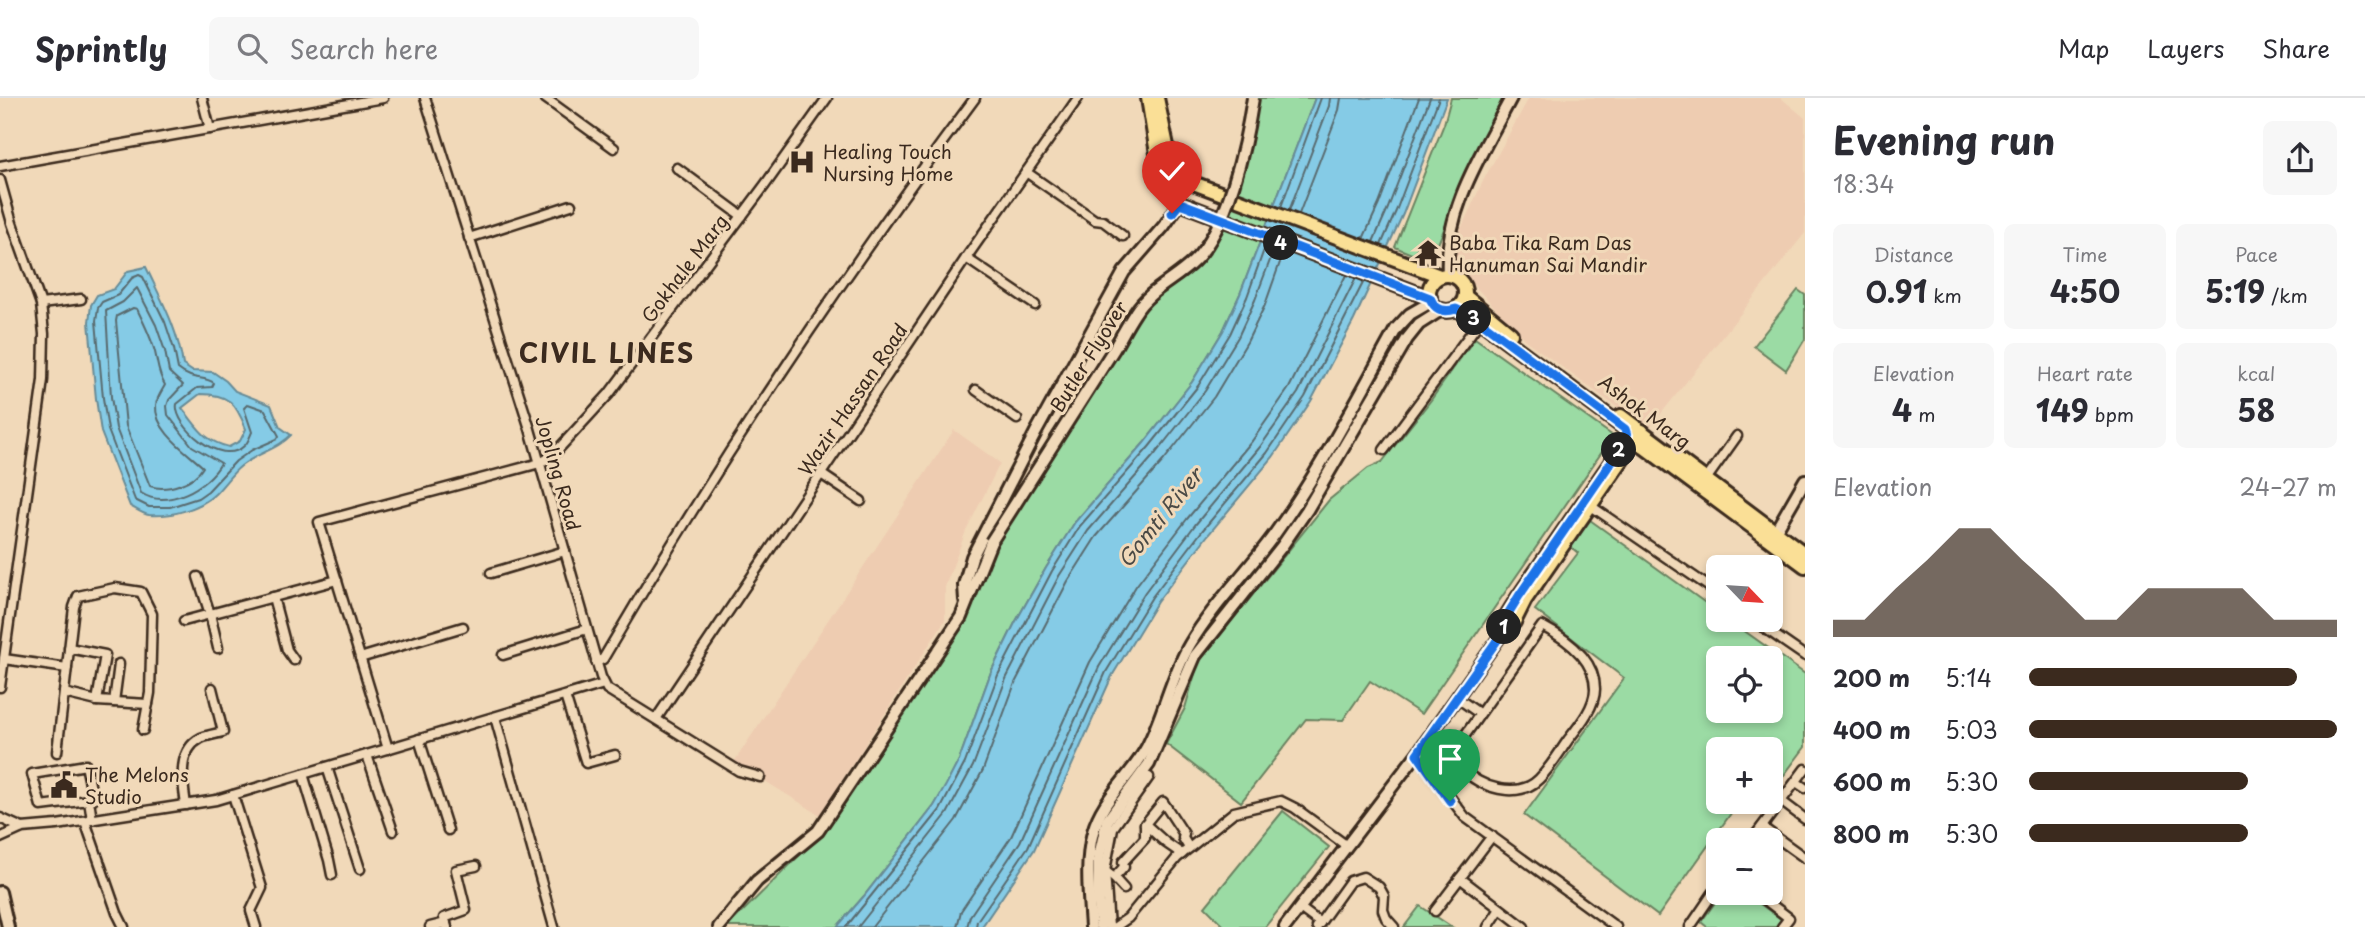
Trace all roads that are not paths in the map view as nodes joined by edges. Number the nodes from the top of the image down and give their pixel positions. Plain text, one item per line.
1 (202, 98) edge
2 (383, 98) edge
3 (425, 98) edge
4 (545, 98) edge
5 (827, 98) edge
6 (975, 98) edge
7 (1078, 98) edge
8 (1148, 98) edge
9 (1157, 98) edge
10 (1253, 98) edge
11 (1511, 98) edge
12 (209, 129) junction
13 (614, 149) dead end
14 (1171, 165) junction
15 (0, 166) edge
16 (677, 167) dead end
17 (1026, 172) junction
18 (1160, 173) junction
19 (0, 180) edge
20 (1180, 203) junction
21 (571, 205) dead end
22 (742, 216) junction
23 (1123, 236) dead end
24 (469, 238) junction
25 (966, 258) junction
26 (1444, 275) junction
27 (1465, 296) junction
28 (81, 299) dead end
29 (1430, 301) junction
30 (41, 304) junction
31 (1035, 305) dead end
32 (1456, 309) junction
33 (1480, 321) junction
34 (976, 390) dead end
35 (1017, 419) dead end
36 (1639, 436) junction
37 (1737, 436) dead end
38 (1384, 450) dead end
39 (540, 463) junction
40 (821, 474) junction
41 (1805, 480) edge
42 (1705, 481) junction
43 (861, 500) dead end
44 (1591, 506) junction
45 (1775, 532) junction
46 (565, 551) junction
47 (1805, 554) edge
48 (977, 560) junction
49 (1805, 566) edge
50 (491, 573) dead end
51 (198, 577) dead end
52 (337, 580) junction
53 (1706, 585) edge
54 (273, 597) junction
55 (210, 614) junction
56 (184, 621) dead end
57 (463, 627) dead end
58 (587, 629) junction
59 (1503, 632) junction
60 (1770, 632) edge
61 (69, 648) junction
62 (218, 648) dead end
63 (503, 655) dead end
64 (1805, 656) edge
65 (360, 658) junction
66 (4, 659) junction
67 (294, 660) dead end
68 (596, 662) junction
69 (119, 664) dead end
70 (67, 668) junction
71 (604, 684) junction
72 (0, 687) edge
73 (212, 688) dead end
74 (64, 693) junction
75 (565, 696) junction
76 (1456, 697) junction
77 (97, 701) junction
78 (114, 702) junction
79 (148, 704) junction
80 (1480, 713) junction
81 (495, 717) junction
82 (656, 719) junction
83 (143, 730) dead end
84 (419, 740) junction
85 (388, 749) junction
86 (57, 752) dead end
87 (1417, 754) junction
88 (367, 755) junction
89 (615, 755) dead end
90 (327, 767) junction
91 (1805, 769) edge
92 (303, 775) junction
93 (760, 777) dead end
94 (1149, 777) dead end
95 (1796, 782) junction
96 (1805, 788) edge
97 (233, 795) junction
98 (1783, 798) edge
99 (89, 800) junction
100 (1783, 802) edge
101 (186, 805) junction
102 (1772, 814) edge
103 (0, 818) edge
104 (1805, 819) edge
105 (89, 820) junction
106 (1145, 824) junction
107 (1762, 827) joint
108 (22, 828) junction
109 (448, 830) dead end
110 (393, 831) dead end
111 (1492, 836) junction
112 (0, 838) edge
113 (1348, 846) junction
114 (1186, 851) junction
115 (1805, 858) edge
116 (476, 866) dead end
117 (360, 869) dead end
118 (1105, 872) junction
119 (332, 875) dead end
120 (1114, 878) junction
121 (1460, 878) junction
122 (1124, 889) dead end
123 (0, 892) edge
124 (1707, 905) edge
125 (1772, 905) edge
126 (1300, 908) junction
127 (1500, 909) junction
128 (1435, 911) dead end
129 (446, 925) edge
130 (1319, 925) edge
131 (1694, 925) edge
132 (1612, 926) edge
133 (8, 927) edge
134 (124, 927) edge
135 (256, 927) edge
136 (429, 927) edge
137 (554, 927) edge
138 (719, 927) edge
139 (1091, 927) edge
140 (1101, 927) edge
141 (1109, 927) edge
142 (1115, 927) edge
143 (1285, 927) edge
144 (1394, 927) edge
145 (1488, 927) edge
146 (1524, 927) edge
147 (1782, 927) edge

1 - 12 street
2 - 12 street
3 - 24 street, Jopling Road
4 - 13 street
5 - 22 street, Gokhale Marg
6 - 68 street
7 - 17 street, Wazir Hassan Road
8 - 18 main road
9 - 14 main road
10 - 48 street, Butler Flyover, bridge
11 - 26 street
12 - 15 street
14 - 18 main road
14 - 26 main road
16 - 22 street
17 - 23 street
17 - 25 street, Wazir Hassan Road
18 - 20 main road
19 - 30 street
20 - 29 main road
20 - 48 street
21 - 24 street
22 - 39 street, Gokhale Marg
24 - 39 street, Jopling Road
25 - 31 street
25 - 40 street, Wazir Hassan Road
26 - 27 main road
26 - 29 main road
27 - 32 main road
27 - 36 main road, Ashok Marg
28 - 30 street
29 - 32 main road
29 - 139 street
29 - 140 street
30 - 66 street
32 - 33 main road, Ashok Marg
33 - 38 street
33 - 59 main road, Ashok Marg
34 - 35 street
36 - 42 main road, Ashok Marg
36 - 44 main road
36 - 49 main road, Ashok Marg
37 - 42 street
39 - 46 street, Jopling Road
39 - 52 street, Gokhale Marg
40 - 43 street
40 - 82 street, Wazir Hassan Road
41 - 45 street
42 - 45 main road, Ashok Marg
44 - 53 street
44 - 59 main road
45 - 47 main road, Ashok Marg
46 - 50 street
46 - 58 street, Jopling Road
48 - 138 street
51 - 55 street
52 - 54 street
52 - 65 street
54 - 55 street
54 - 67 street
55 - 56 street
55 - 62 street
57 - 65 street
58 - 63 street
58 - 68 street, Jopling Road
59 - 76 street
60 - 64 street
61 - 70 street
61 - 77 street
61 - 79 street
65 - 85 street
66 - 70 street
66 - 72 street
68 - 71 street, Jopling Road
69 - 78 street
70 - 74 street
71 - 75 street
71 - 82 street
73 - 101 street
74 - 77 street
74 - 86 street
75 - 81 street
75 - 89 street
76 - 80 street
76 - 87 street
77 - 78 street
78 - 79 street
79 - 83 street
80 - 80 street
81 - 84 street
81 - 137 street
82 - 93 street
84 - 85 street
84 - 109 street
85 - 88 street
87 - 111 street
87 - 113 street
88 - 90 street
88 - 110 street
90 - 92 street
90 - 117 street
91 - 95 street
92 - 97 street
92 - 119 street
94 - 118 street
95 - 96 street
95 - 98 street
97 - 101 street
97 - 135 street
99 - 99 street
99 - 105 street
100 - 104 street
101 - 105 street
102 - 107 street
103 - 108 street
105 - 108 street
105 - 134 street
106 - 114 street
106 - 114 street
106 - 120 street
107 - 115 street
108 - 112 street
111 - 121 street
111 - 132 street
113 - 114 street
113 - 126 street
114 - 142 street
116 - 129 street
118 - 120 street
118 - 141 street
120 - 122 street
121 - 127 street
121 - 128 street
123 - 133 street
124 - 131 street
125 - 147 street
126 - 130 street
126 - 143 street
127 - 145 street
127 - 146 street
129 - 136 street
130 - 144 street

